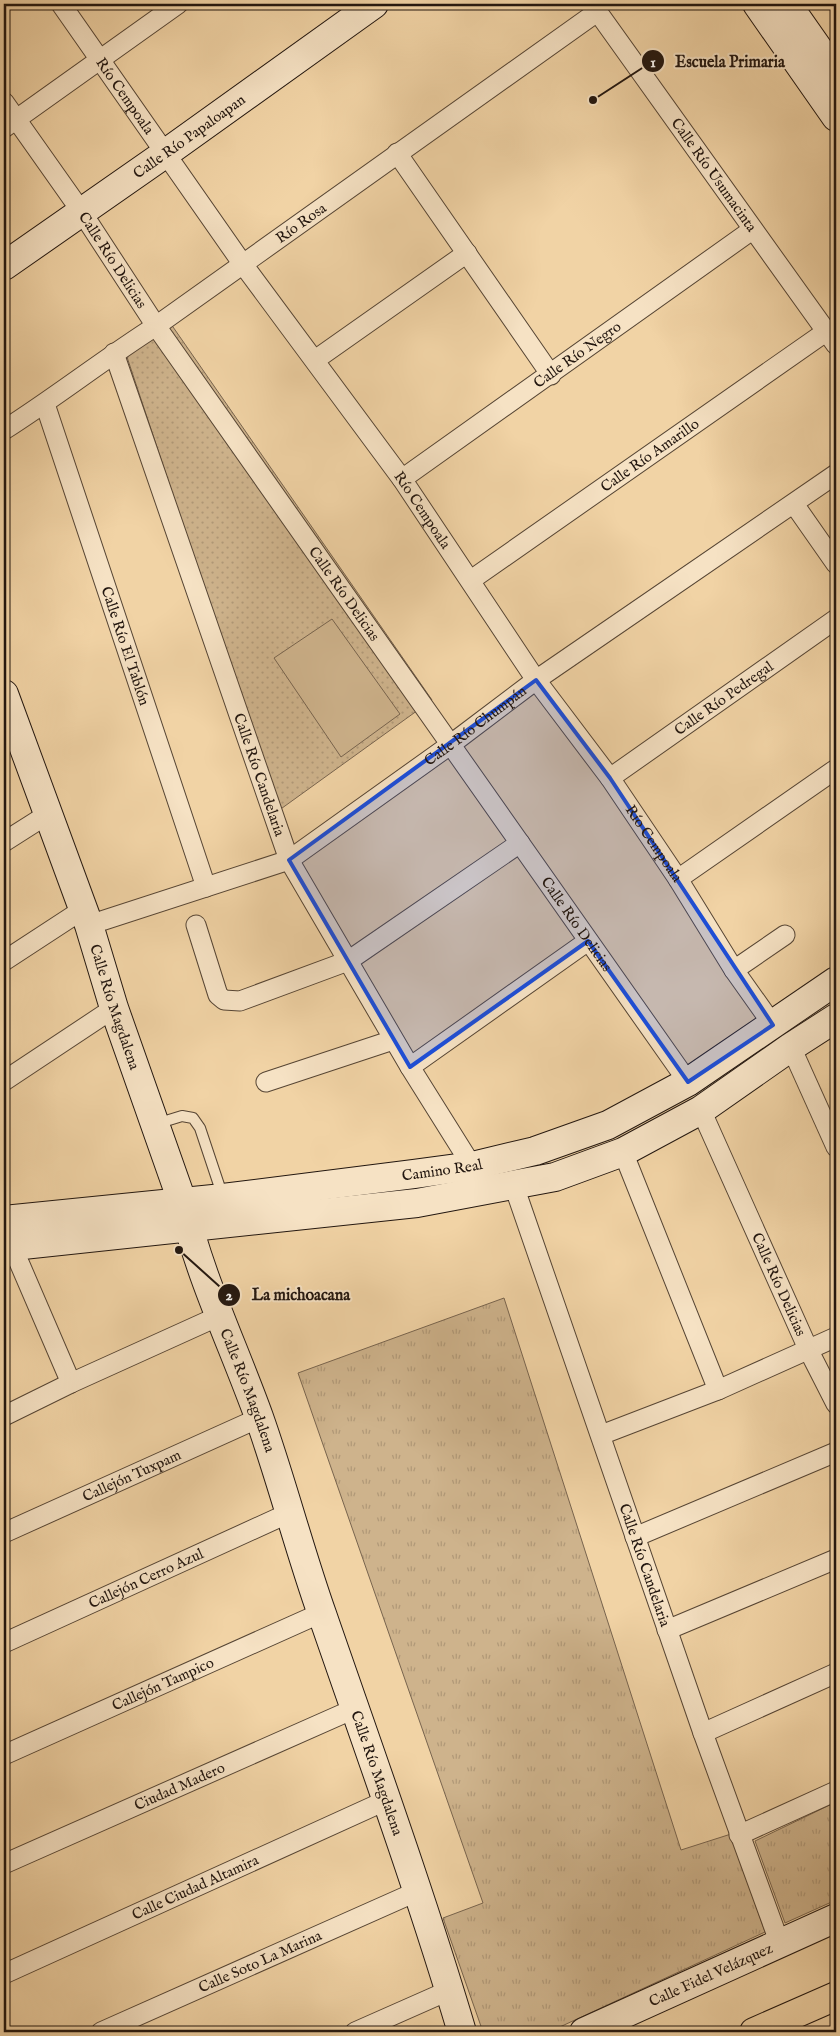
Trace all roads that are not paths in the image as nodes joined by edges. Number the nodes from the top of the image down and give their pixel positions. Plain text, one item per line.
1 (61, 4) edge
2 (374, 4) edge
3 (757, 4) edge
4 (787, 4) edge
5 (173, 5) edge
6 (594, 8) edge
7 (99, 60) junction
8 (836, 74) edge
9 (4, 102) edge
10 (836, 117) edge
11 (10, 124) edge
12 (166, 153) junction
13 (397, 153) junction
14 (81, 211) junction
15 (752, 230) junction
16 (467, 253) junction
17 (242, 263) junction
18 (4, 266) edge
19 (156, 326) junction
20 (832, 338) edge
21 (114, 353) junction
22 (315, 360) junction
23 (551, 375) junction
24 (45, 404) junction
25 (4, 430) edge
26 (836, 474) edge
27 (402, 479) junction
28 (794, 504) junction
29 (836, 564) edge
30 (471, 580) junction
31 (836, 619) edge
32 (536, 680) junction
33 (6, 706) edge
34 (450, 745) junction
35 (836, 769) edge
36 (610, 778) junction
37 (48, 814) junction
38 (4, 842) edge
39 (520, 843) junction
40 (289, 860) junction
41 (678, 879) junction
42 (206, 887) junction
43 (85, 918) junction
44 (196, 925) dead end
45 (785, 935) dead end
46 (588, 941) junction
47 (4, 961) edge
48 (348, 961) junction
49 (734, 970) junction
50 (835, 985) edge
51 (114, 1008) junction
52 (836, 1018) edge
53 (772, 1025) junction
54 (394, 1040) junction
55 (792, 1047) junction
56 (410, 1067) junction
57 (4, 1081) edge
58 (266, 1082) dead end
59 (688, 1082) junction
60 (700, 1110) junction
61 (155, 1124) junction
62 (836, 1146) edge
63 (623, 1152) junction
64 (472, 1166) junction
65 (414, 1174) junction
66 (514, 1186) junction
67 (223, 1198) junction
68 (182, 1201) junction
69 (417, 1203) junction
70 (4, 1220) edge
71 (188, 1228) junction
72 (8, 1246) edge
73 (219, 1316) junction
74 (836, 1337) edge
75 (809, 1351) junction
76 (71, 1383) junction
77 (718, 1390) junction
78 (836, 1404) edge
79 (4, 1416) edge
80 (259, 1418) junction
81 (601, 1435) junction
82 (836, 1452) edge
83 (289, 1513) junction
84 (4, 1533) edge
85 (635, 1537) junction
86 (836, 1559) edge
87 (321, 1613) junction
88 (667, 1630) junction
89 (4, 1643) edge
90 (836, 1673) edge
91 (356, 1708) junction
92 (703, 1733) junction
93 (4, 1755) edge
94 (836, 1791) edge
95 (387, 1800) junction
96 (739, 1835) junction
97 (4, 1864) edge
98 (418, 1892) junction
99 (836, 1918) edge
100 (780, 1944) junction
101 (4, 1974) edge
102 (450, 1990) junction
103 (836, 1996) edge
104 (102, 2032) edge
105 (355, 2032) edge
106 (462, 2032) edge
107 (584, 2032) edge
108 (754, 2032) edge

1 - 7 street, Río Cempoala
2 - 12 street, Calle Río Papaloapan
3 - 10 street
4 - 8 street
5 - 7 street
6 - 13 street, Río Rosa
6 - 15 street, Calle Río Usumacinta
7 - 11 street
7 - 12 street, Río Cempoala
9 - 11 street, Calle Río Delicias
11 - 14 street, Calle Río Delicias
12 - 14 street, Calle Río Papaloapan
12 - 17 street, Río Cempoala
13 - 16 street
13 - 17 street, Río Rosa
14 - 18 street, Calle Río Papaloapan
14 - 19 street, Calle Río Delicias
15 - 20 street, Calle Río Usumacinta
15 - 23 street, Calle Río Negro
16 - 22 street
16 - 23 street
17 - 19 street, Río Rosa
17 - 22 street, Río Cempoala
19 - 21 street, Río Rosa
19 - 34 street, Calle Río Delicias
20 - 30 street, Calle Río Amarillo
21 - 24 street, Río Rosa
21 - 40 street, Calle Río Candelaria
22 - 27 street, Río Cempoala
23 - 27 street, Calle Río Negro
24 - 25 street, Río Rosa
24 - 42 street, Calle Río El Tablón
26 - 28 street, Calle Río Chumpán
27 - 30 street, Río Cempoala
28 - 29 street
28 - 32 street, Calle Río Chumpán
30 - 32 street, Río Cempoala
31 - 36 street, Calle Río Pedregal
32 - 34 street, Calle Río Chumpán
32 - 36 street, Río Cempoala
33 - 37 street, Calle Río Magdalena
34 - 39 street, Calle Río Delicias
34 - 40 street, Calle Río Chumpán
35 - 41 street
36 - 41 street, Río Cempoala
37 - 38 street
37 - 43 street, Calle Río Magdalena
39 - 46 street, Calle Río Delicias
39 - 48 street
40 - 42 street, Calle Río Chumpán
40 - 48 street, Calle Río Candelaria
41 - 49 street, Río Cempoala
42 - 43 street, Calle Río Chumpán
43 - 47 street, Calle Río Chumpán
43 - 51 street, Calle Río Magdalena
44 - 48 street
45 - 49 street
46 - 56 street
46 - 59 street, Calle Río Delicias
48 - 54 street, Calle Río Candelaria
49 - 53 street, Río Cempoala
50 - 53 street, Camino Real
51 - 57 street
51 - 61 street, Calle Río Magdalena
52 - 55 street, Camino Real
53 - 59 street, Camino Real
54 - 56 street, Calle Río Candelaria
54 - 58 street
55 - 60 street, Camino Real
55 - 62 street
56 - 64 street, Calle Río Candelaria
59 - 64 street, Camino Real
60 - 63 street, Camino Real
60 - 75 street, Calle Río Delicias
61 - 67 lane
61 - 68 street, Calle Río Magdalena
63 - 66 street, Camino Real
63 - 77 street
64 - 65 street, Camino Real
65 - 67 street, Camino Real
65 - 69 street
66 - 69 street, Camino Real
66 - 81 street, Calle Río Candelaria
67 - 68 street, Camino Real
68 - 70 street, Camino Real
68 - 71 street, Calle Río Magdalena
69 - 71 street, Camino Real
71 - 72 street, Camino Real
71 - 73 street, Calle Río Magdalena
72 - 76 street
73 - 76 street
73 - 80 street, Calle Río Magdalena
74 - 75 street
75 - 77 street
75 - 78 street, Calle Río Delicias
76 - 79 street
77 - 81 street
80 - 83 street, Calle Río Magdalena
80 - 84 street, Callejón Tuxpam
81 - 85 street, Calle Río Candelaria
82 - 85 street
83 - 87 street, Calle Río Magdalena
83 - 89 street, Callejón Cerro Azul
85 - 88 street, Calle Río Candelaria
86 - 88 street
87 - 91 street, Calle Río Magdalena
87 - 93 street, Callejón Tampico
88 - 92 street, Calle Río Candelaria
90 - 92 street
91 - 95 street, Calle Río Magdalena
91 - 97 street, Ciudad Madero
92 - 96 street, Calle Río Candelaria
94 - 96 street
95 - 98 street, Calle Río Magdalena
95 - 101 street, Calle Ciudad Altamira
96 - 100 street, Calle Río Candelaria
98 - 102 street, Calle Río Magdalena
98 - 104 street, Calle Soto La Marina
99 - 100 street, Calle Fidel Velázquez
100 - 107 street, Calle Fidel Velázquez
102 - 105 street
102 - 106 street, Calle Río Magdalena
103 - 108 highway

